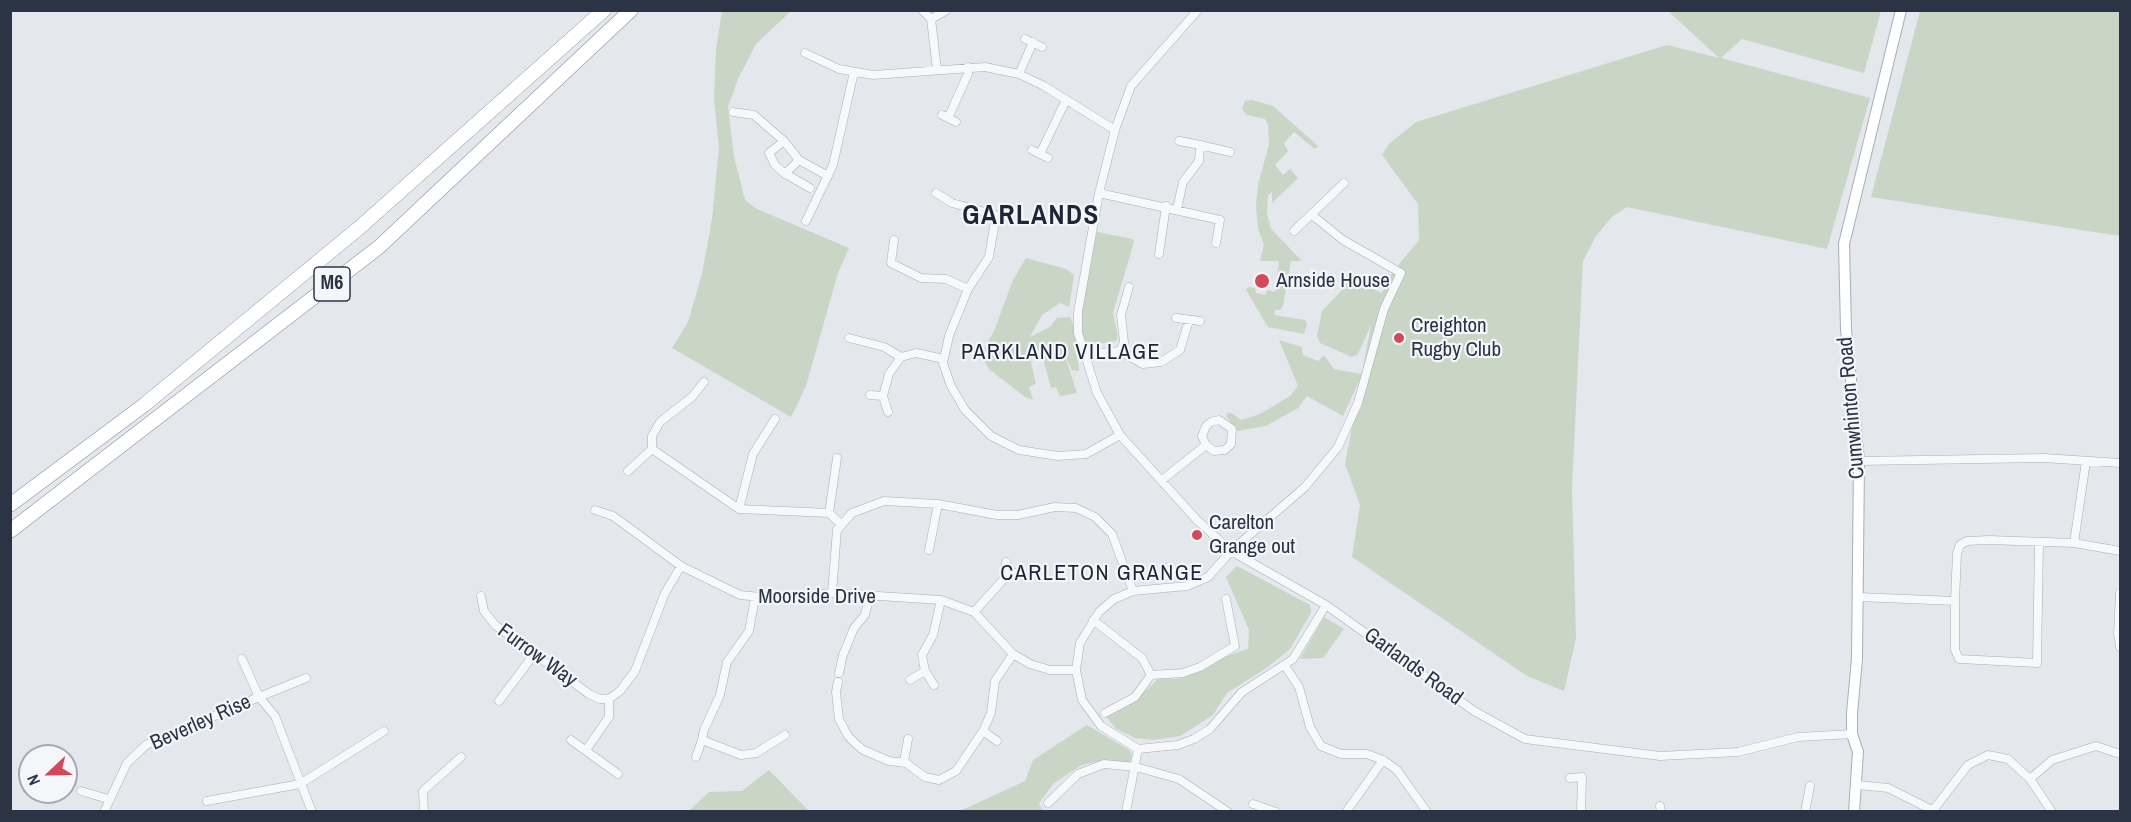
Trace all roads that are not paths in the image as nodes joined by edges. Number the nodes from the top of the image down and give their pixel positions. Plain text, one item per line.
1 (604, 10) edge
2 (631, 10) edge
3 (922, 10) edge
4 (947, 10) edge
5 (1198, 10) edge
6 (1901, 10) edge
7 (930, 19) junction
8 (1025, 39) dead end
9 (1033, 42) junction
10 (1042, 47) dead end
11 (805, 53) dead end
12 (968, 67) junction
13 (937, 69) junction
14 (854, 72) junction
15 (1019, 74) junction
16 (1066, 100) junction
17 (733, 112) dead end
18 (949, 118) dead end
19 (1115, 130) junction
20 (784, 141) junction
21 (1179, 141) dead end
22 (1200, 145) junction
23 (1230, 152) dead end
24 (1048, 158) dead end
25 (799, 160) junction
26 (785, 174) junction
27 (828, 176) junction
28 (1344, 183) dead end
29 (810, 188) dead end
30 (936, 193) dead end
31 (1099, 193) junction
32 (1166, 207) junction
33 (1177, 209) junction
34 (1312, 215) junction
35 (807, 221) dead end
36 (1294, 231) dead end
37 (894, 240) dead end
38 (1216, 243) dead end
39 (1159, 254) dead end
40 (1129, 288) dead end
41 (968, 289) junction
42 (1176, 318) dead end
43 (1189, 320) junction
44 (1200, 321) dead end
45 (849, 338) dead end
46 (1120, 351) junction
47 (1084, 355) junction
48 (901, 357) junction
49 (944, 359) junction
50 (704, 382) dead end
51 (870, 395) dead end
52 (883, 396) junction
53 (888, 412) dead end
54 (775, 418) dead end
55 (1120, 435) junction
56 (1206, 445) junction
57 (652, 449) junction
58 (837, 458) dead end
59 (1859, 461) junction
60 (2086, 461) junction
61 (2121, 463) edge
62 (628, 471) dead end
63 (1162, 480) junction
64 (938, 504) junction
65 (10, 505) edge
66 (739, 509) junction
67 (595, 510) dead end
68 (829, 513) junction
69 (842, 525) junction
70 (10, 531) edge
71 (2039, 543) junction
72 (2074, 543) junction
73 (929, 550) dead end
74 (1231, 551) junction
75 (2121, 551) edge
76 (1006, 562) dead end
77 (681, 566) junction
78 (1005, 572) junction
79 (1019, 573) dead end
80 (1133, 591) junction
81 (832, 593) junction
82 (2121, 593) edge
83 (870, 595) junction
84 (481, 596) dead end
85 (1858, 597) junction
86 (755, 598) junction
87 (1226, 599) dead end
88 (941, 600) junction
89 (1955, 601) junction
90 (1326, 605) junction
91 (974, 612) junction
92 (1093, 620) junction
93 (2121, 647) edge
94 (535, 653) junction
95 (1013, 654) junction
96 (242, 659) dead end
97 (1285, 666) junction
98 (1076, 670) junction
99 (925, 671) junction
100 (839, 673) dead end
101 (1151, 675) junction
102 (306, 678) dead end
103 (910, 680) dead end
104 (838, 682) dead end
105 (934, 685) dead end
106 (259, 697) junction
107 (609, 699) junction
108 (500, 701) dead end
109 (1105, 713) dead end
110 (384, 731) dead end
111 (983, 731) junction
112 (1852, 734) junction
113 (785, 735) dead end
114 (570, 740) dead end
115 (702, 740) junction
116 (908, 740) dead end
117 (997, 741) dead end
118 (1138, 749) junction
119 (586, 750) junction
120 (2121, 754) edge
121 (461, 757) dead end
122 (696, 757) dead end
123 (1383, 760) junction
124 (904, 762) junction
125 (1136, 767) junction
126 (618, 774) dead end
127 (1570, 778) dead end
128 (2030, 779) junction
129 (300, 783) junction
130 (1858, 785) junction
131 (1810, 786) dead end
132 (81, 791) dead end
133 (108, 799) junction
134 (207, 801) dead end
135 (1048, 803) dead end
136 (1252, 804) dead end
137 (1935, 810) edge
138 (104, 812) edge
139 (312, 812) edge
140 (424, 812) edge
141 (1126, 812) edge
142 (1228, 812) edge
143 (1276, 812) edge
144 (1346, 812) edge
145 (1427, 812) edge
146 (1581, 812) edge
147 (1805, 812) edge
148 (1854, 812) edge
149 (2052, 812) edge

1 - 65 highway, M6
2 - 70 highway, M6
3 - 7 street
4 - 7 street
5 - 19 street, Garlands Road
6 - 59 street, Cumwhinton Road
7 - 13 street
8 - 9 street
9 - 10 street
9 - 15 street
11 - 14 street
12 - 13 street
12 - 15 street
12 - 18 street
13 - 14 street
14 - 27 street
15 - 16 street
16 - 19 street
16 - 24 street
17 - 20 street
19 - 31 street, Garlands Road
20 - 25 street
20 - 26 street
21 - 22 street
22 - 23 street
22 - 33 street
25 - 26 street
25 - 27 street
26 - 29 street
27 - 35 street
28 - 34 street
30 - 41 street
31 - 32 street
31 - 47 street, Garlands Road
32 - 33 street
32 - 39 street
33 - 38 street
34 - 36 street
34 - 74 street
37 - 41 street
40 - 46 street
41 - 49 street
42 - 43 street
43 - 44 street
43 - 46 street
45 - 48 street
46 - 47 street
47 - 55 street, Garlands Road
48 - 49 street
48 - 52 street
49 - 55 street
50 - 57 street
51 - 52 street
52 - 53 street
54 - 66 street
55 - 63 street, Garlands Road
56 - 56 street
56 - 63 street
57 - 62 street
57 - 66 street
58 - 68 street
59 - 60 street
59 - 85 street, Cumwhinton Road
60 - 61 street
60 - 72 street
63 - 74 street, Garlands Road
64 - 69 street
64 - 73 street
64 - 80 street
66 - 68 street
67 - 77 street, Moorside Drive
68 - 69 street
69 - 81 street
71 - 72 street
71 - 89 street
71 - 89 street
72 - 75 street
74 - 80 street
74 - 90 street, Garlands Road
76 - 78 street
77 - 86 street, Moorside Drive
77 - 107 street
78 - 79 street
78 - 91 street
80 - 92 street
81 - 83 street, Moorside Drive
81 - 86 street, Moorside Drive
82 - 93 street
83 - 88 street, Moorside Drive
83 - 100 street
84 - 94 street, Furrow Way
85 - 89 street
85 - 112 street, Cumwhinton Road
86 - 115 street
87 - 101 street
88 - 91 street, Moorside Drive
88 - 99 street
90 - 97 street
90 - 112 street, Garlands Road
91 - 95 street, Moorside Drive
92 - 98 street
92 - 101 street
94 - 107 street, Furrow Way
94 - 108 street
95 - 98 street, Moorside Drive
95 - 111 street
96 - 106 street
97 - 118 street
97 - 123 street
98 - 118 street
99 - 103 street
99 - 105 street
101 - 109 street
102 - 106 street
104 - 124 street
106 - 129 street, Beverley Rise
106 - 133 street, Beverley Rise
107 - 119 street
110 - 129 street
111 - 117 street
111 - 124 street
112 - 130 street, Cumwhinton Road
113 - 115 street
114 - 119 street
115 - 122 street
116 - 124 street
118 - 125 street
119 - 126 street
120 - 128 street
121 - 140 street
123 - 144 street
123 - 145 street
125 - 135 street
125 - 141 street
125 - 142 street
127 - 146 street
128 - 137 street
128 - 149 street
129 - 134 street
129 - 139 street, Beverley Rise
130 - 137 street
130 - 148 street, Cumwhinton Road
131 - 147 street
132 - 133 street
133 - 138 street, Beverley Rise
136 - 143 street

